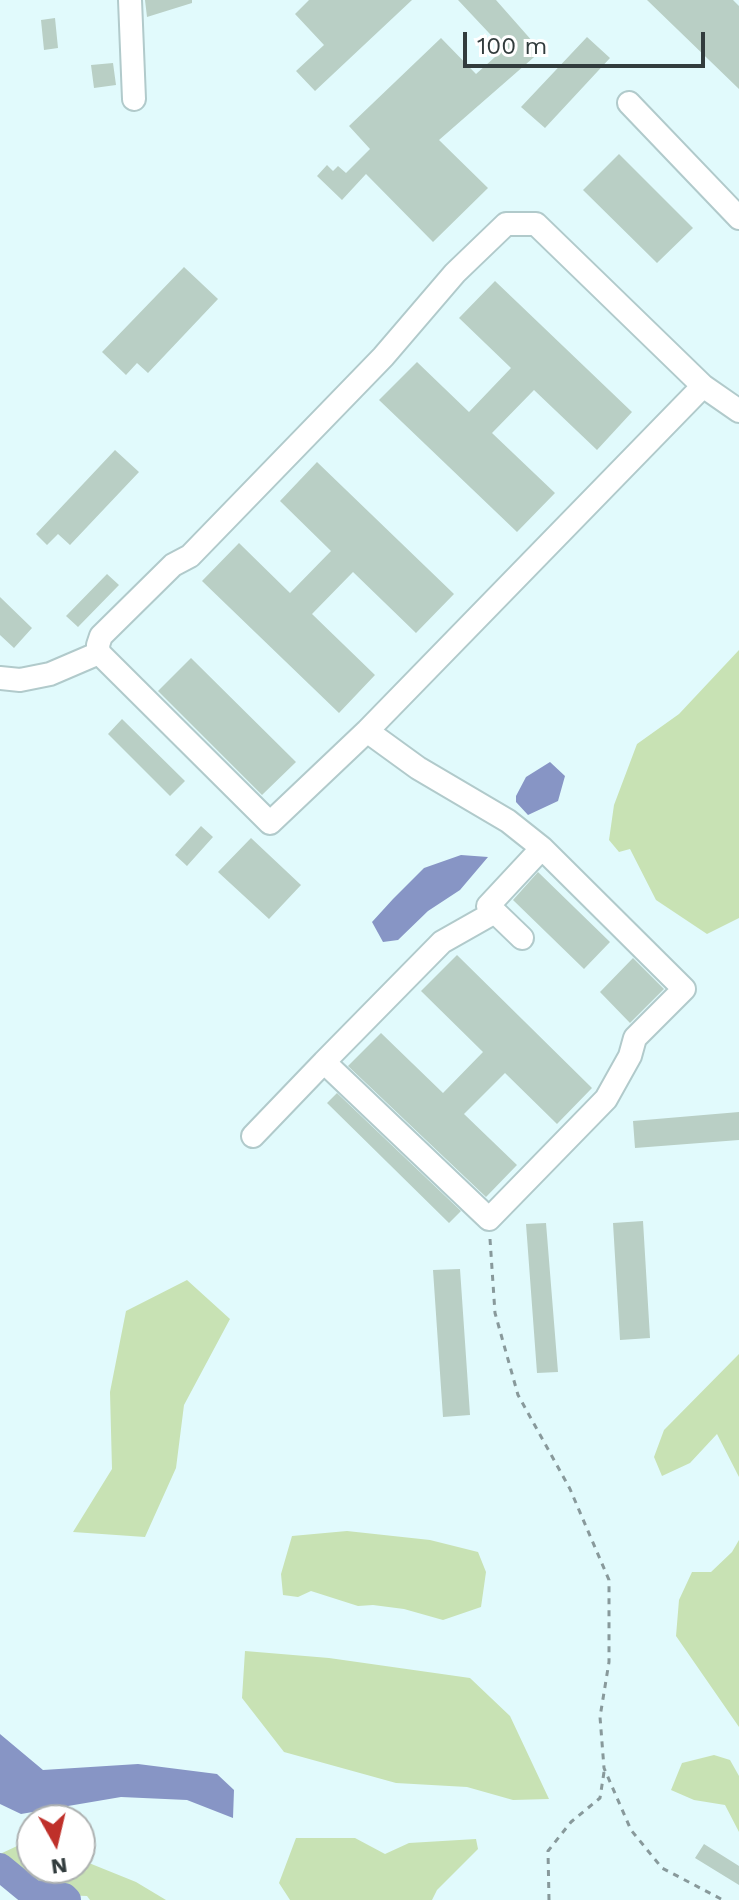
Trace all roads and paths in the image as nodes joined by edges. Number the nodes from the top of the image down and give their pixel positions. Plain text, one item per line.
1 (130, 0) edge
2 (134, 99) dead end
3 (629, 103) dead end
4 (739, 218) edge
5 (703, 386) junction
6 (739, 411) edge
7 (99, 653) junction
8 (0, 678) edge
9 (367, 731) junction
10 (542, 848) junction
11 (495, 912) junction
12 (522, 938) dead end
13 (324, 1062) junction
14 (253, 1136) dead end
15 (489, 1219) junction
16 (604, 1768) junction
17 (549, 1900) edge
18 (723, 1900) edge

1 - 2 street
3 - 4 street
5 - 6 street
5 - 7 street
5 - 9 street
7 - 8 street
7 - 9 street
9 - 10 street
10 - 11 street
10 - 15 street
11 - 12 street
11 - 13 street
13 - 14 street
13 - 15 street
15 - 16 path
16 - 17 path
16 - 18 path

